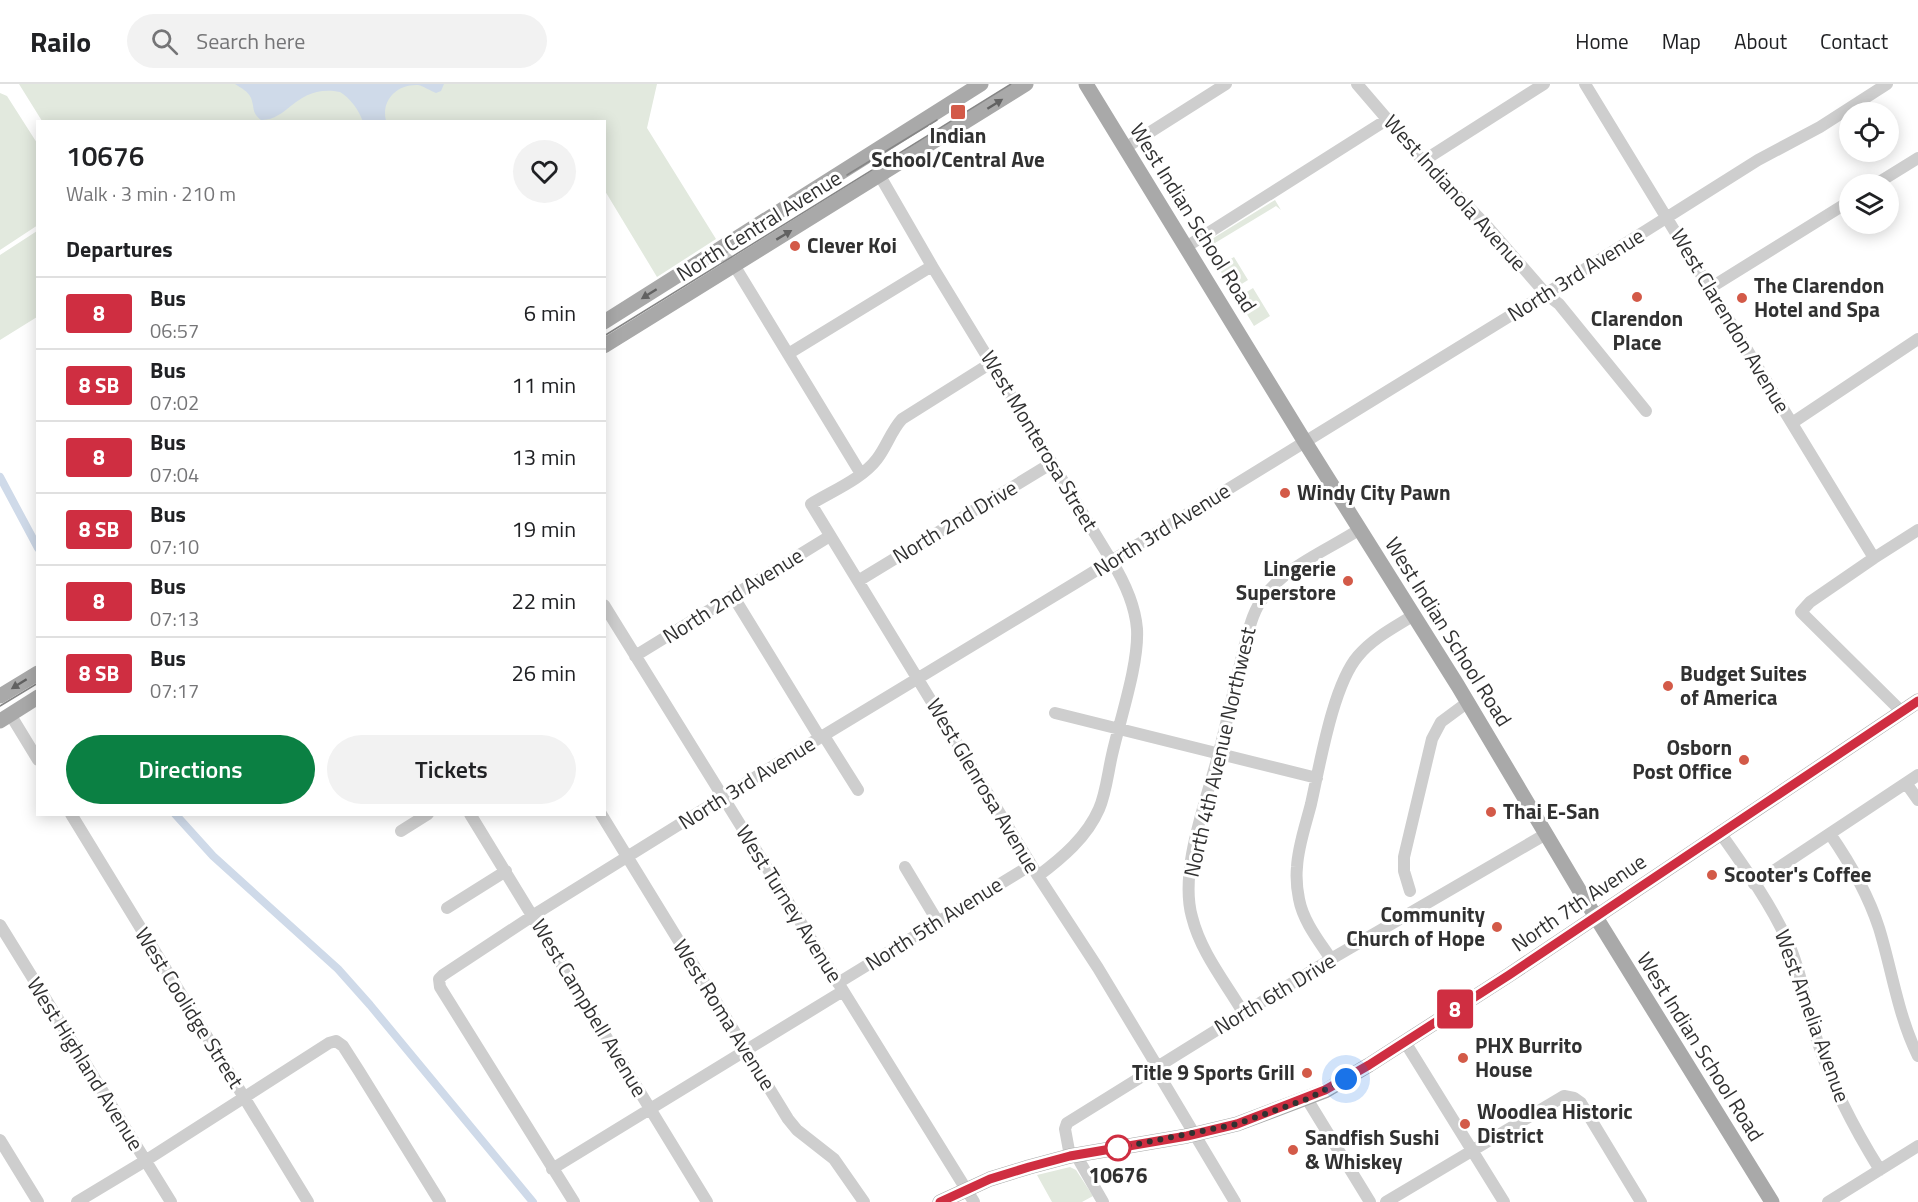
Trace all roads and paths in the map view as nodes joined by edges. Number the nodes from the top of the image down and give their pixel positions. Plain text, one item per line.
1 (981, 84) edge
2 (1026, 84) edge
3 (1086, 84) edge
4 (1226, 84) edge
5 (1357, 84) edge
6 (1544, 84) edge
7 (1585, 84) edge
8 (1887, 84) edge
9 (1388, 119) junction
10 (1125, 148) junction
11 (1918, 158) edge
12 (1423, 161) junction
13 (1892, 174) edge
14 (880, 176) junction
15 (1839, 208) edge
16 (1667, 218) junction
17 (1185, 247) junction
18 (717, 251) junction
19 (734, 265) junction
20 (932, 266) junction
21 (1710, 288) junction
22 (1546, 294) junction
23 (606, 321) edge
24 (1918, 339) edge
25 (606, 345) edge
26 (788, 354) junction
27 (991, 363) junction
28 (1646, 411) dead end
29 (1792, 423) junction
30 (1305, 442) junction
31 (1052, 462) junction
32 (861, 474) junction
33 (1360, 529) junction
34 (1918, 530) edge
35 (830, 536) junction
36 (1874, 558) junction
37 (1112, 560) junction
38 (858, 581) junction
39 (733, 596) junction
40 (606, 610) edge
41 (1414, 615) junction
42 (635, 656) junction
43 (36, 674) edge
44 (918, 678) junction
45 (0, 696) edge
46 (36, 698) edge
47 (1918, 701) edge
48 (1468, 702) junction
49 (1902, 712) junction
50 (1055, 713) dead end
51 (5, 718) edge
52 (1118, 729) junction
53 (822, 737) junction
54 (1219, 754) junction
55 (36, 757) edge
56 (1918, 775) edge
57 (1317, 778) junction
58 (1906, 783) junction
59 (858, 790) dead end
60 (723, 797) junction
61 (1918, 800) edge
62 (72, 816) edge
63 (425, 816) edge
64 (471, 816) edge
65 (602, 816) edge
66 (401, 831) dead end
67 (1546, 834) junction
68 (1721, 834) junction
69 (1830, 834) junction
70 (627, 857) junction
71 (905, 867) dead end
72 (1034, 870) junction
73 (506, 871) junction
74 (1754, 884) junction
75 (1410, 891) dead end
76 (447, 908) dead end
77 (533, 916) junction
78 (1595, 917) junction
79 (938, 922) junction
80 (0, 925) edge
81 (1331, 959) junction
82 (840, 987) junction
83 (1244, 1014) junction
84 (1405, 1042) junction
85 (746, 1051) junction
86 (1918, 1056) edge
87 (1156, 1067) junction
88 (244, 1098) junction
89 (1307, 1099) junction
90 (650, 1109) junction
91 (1194, 1134) junction
92 (0, 1140) edge
93 (1918, 1146) edge
94 (1472, 1150) junction
95 (1073, 1155) junction
96 (146, 1161) junction
97 (552, 1169) junction
98 (1880, 1170) junction
99 (970, 1196) edge
100 (38, 1202) edge
101 (77, 1202) edge
102 (171, 1202) edge
103 (308, 1202) edge
104 (440, 1202) edge
105 (573, 1202) edge
106 (707, 1202) edge
107 (864, 1202) edge
108 (940, 1202) edge
109 (1103, 1202) edge
110 (1236, 1202) edge
111 (1370, 1202) edge
112 (1386, 1202) edge
113 (1504, 1202) edge
114 (1641, 1202) edge
115 (1772, 1202) edge
116 (1828, 1202) edge

1 - 18 main road, North Central Avenue
14 -> 2 main road, North Central Avenue
3 - 10 main road, West Indian School Road
4 - 10 street
5 - 9 street, West Indianola Avenue
6 - 12 street
7 - 16 street, West Clarendon Avenue
8 - 16 street, North 3rd Avenue
9 - 12 street, West Indianola Avenue
9 - 17 street
10 - 17 main road, West Indian School Road
11 - 13 street
12 - 22 street, West Indianola Avenue
19 -> 14 main road, North Central Avenue
14 - 20 street, West Monterosa Street
15 - 21 street
16 - 21 street, West Clarendon Avenue
16 - 22 street, North 3rd Avenue
17 - 30 main road, West Indian School Road
18 - 19 street
18 -> 23 main road, North Central Avenue
19 - 25 main road, North Central Avenue
19 - 26 street
20 - 26 street
20 - 27 street, West Monterosa Street
21 - 29 street, West Clarendon Avenue
22 - 28 street, West Indianola Avenue
22 - 30 street, North 3rd Avenue
24 - 29 street
26 - 32 street
27 - 31 street, West Monterosa Street
27 - 32 street
29 - 36 street, West Clarendon Avenue
30 - 33 main road, West Indian School Road
30 - 37 street, North 3rd Avenue
31 - 37 street, West Monterosa Street
31 - 38 street, North 2nd Drive
32 - 35 street, West Glenrosa Avenue
33 - 41 main road, West Indian School Road
33 - 54 street, North 4th Avenue Northwest
34 - 36 street
35 - 38 street, West Glenrosa Avenue
35 - 39 street, North 2nd Avenue
36 - 49 street
37 - 44 street, North 3rd Avenue
37 - 52 street, West Monterosa Street
38 - 44 street, West Glenrosa Avenue
39 - 42 street, North 2nd Avenue
39 - 53 street
40 - 42 street, West Turney Avenue
41 - 48 main road, West Indian School Road
41 - 57 street
42 - 60 street, West Turney Avenue
43 -> 45 main road
44 - 53 street, North 3rd Avenue
44 - 72 street, West Glenrosa Avenue
46 - 51 main road
47 - 49 main road, North 7th Avenue
48 - 67 main road, West Indian School Road
48 - 75 street
49 - 68 main road, North 7th Avenue
50 - 52 street
51 - 55 street
52 - 54 street
52 - 72 street, West Monterosa Street
53 - 59 street
53 - 60 street, North 3rd Avenue
54 - 57 street
54 - 83 street, North 4th Avenue Northwest
56 - 58 street
57 - 81 street
58 - 61 street
58 - 69 street
60 - 70 street, North 3rd Avenue
60 - 82 street, West Turney Avenue
62 - 88 street, West Coolidge Street
63 - 66 street
64 - 73 street, West Campbell Avenue
65 - 70 street, West Roma Avenue
67 - 78 main road, West Indian School Road
67 - 81 street, North 6th Drive
68 - 74 street, West Amelia Avenue
68 - 78 main road, North 7th Avenue
69 - 74 street
69 - 86 street
70 - 77 street, North 3rd Avenue
70 - 85 street, West Roma Avenue
71 - 79 street
72 - 79 street, North 5th Avenue
72 - 87 street, West Glenrosa Avenue
73 - 76 street
73 - 77 street, West Campbell Avenue
74 - 98 street, West Amelia Avenue
77 - 90 street, West Campbell Avenue
77 - 97 street, North 3rd Avenue
78 - 84 main road, North 7th Avenue
78 - 115 main road, West Indian School Road
79 - 82 street, North 5th Avenue
80 - 96 street, West Highland Avenue
81 - 83 street, North 6th Drive
82 - 85 street, North 5th Avenue
82 - 99 street, West Turney Avenue
83 - 87 street, North 6th Drive
84 - 89 main road, North 7th Avenue
84 - 94 street
85 - 90 street, North 5th Avenue
85 - 107 street, West Roma Avenue
87 - 91 street, West Glenrosa Avenue
87 - 95 street, North 6th Drive
88 - 96 street
88 - 103 street, West Coolidge Street
88 - 104 street
89 - 91 main road, North 7th Avenue
89 - 111 street
90 - 97 street, North 5th Avenue
90 - 106 street, West Campbell Avenue
91 - 95 main road, North 7th Avenue
91 - 110 street, West Glenrosa Avenue
92 - 100 street
93 - 98 street
94 - 112 street
94 - 113 street
94 - 114 street
95 - 99 main road, North 7th Avenue
95 - 109 street
96 - 101 street
96 - 102 street, West Highland Avenue
97 - 105 street
98 - 116 street
99 - 108 main road, North 7th Avenue

